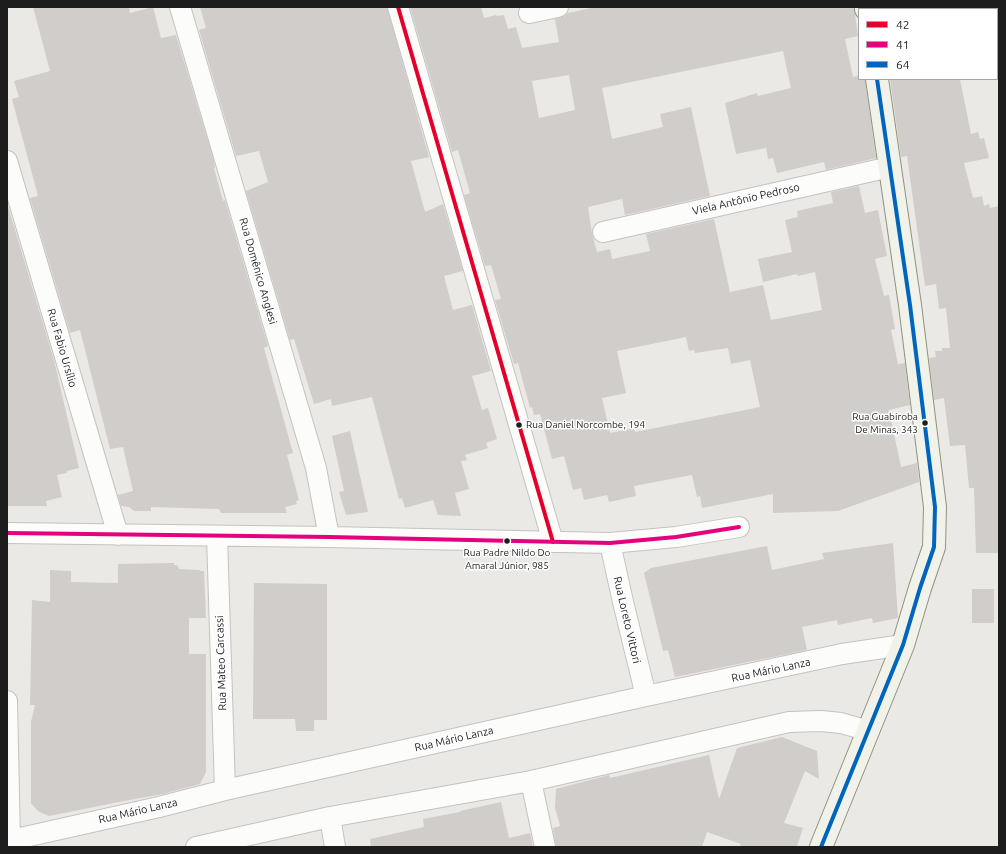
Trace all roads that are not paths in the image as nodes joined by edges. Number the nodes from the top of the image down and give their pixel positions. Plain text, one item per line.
1 (180, 7) edge
2 (398, 7) edge
3 (558, 7) edge
4 (529, 13) dead end
5 (877, 80) edge
6 (7, 161) edge
7 (890, 167) junction
8 (603, 232) dead end
9 (739, 527) dead end
10 (7, 533) edge
11 (118, 535) junction
12 (217, 536) junction
13 (329, 537) junction
14 (553, 542) junction
15 (610, 543) junction
16 (903, 645) junction
17 (646, 696) junction
18 (7, 701) edge
19 (869, 730) junction
20 (531, 782) junction
21 (225, 790) junction
22 (330, 817) junction
23 (9, 841) edge
24 (196, 847) edge
25 (335, 847) edge
26 (545, 847) edge
27 (821, 847) edge

1 - 13 street, Rua Domênico Anglesi
2 - 14 street
3 - 4 street
5 - 7 street
6 - 11 street, Rua Fabio Ursílio
7 - 8 street, Viela Antônio Pedroso
7 - 16 street
9 - 15 street
10 - 11 street
11 - 12 street
12 - 13 street
12 - 21 street, Rua Mateo Carcassi
13 - 14 street
14 - 15 street
15 - 17 street, Rua Loreto Vittori
16 - 17 street, Rua Mário Lanza
16 - 19 street
17 - 21 street, Rua Mário Lanza
18 - 23 street
19 - 20 street
19 - 27 street
20 - 22 street
20 - 26 street
21 - 23 street, Rua Mário Lanza
22 - 24 street
22 - 25 street

